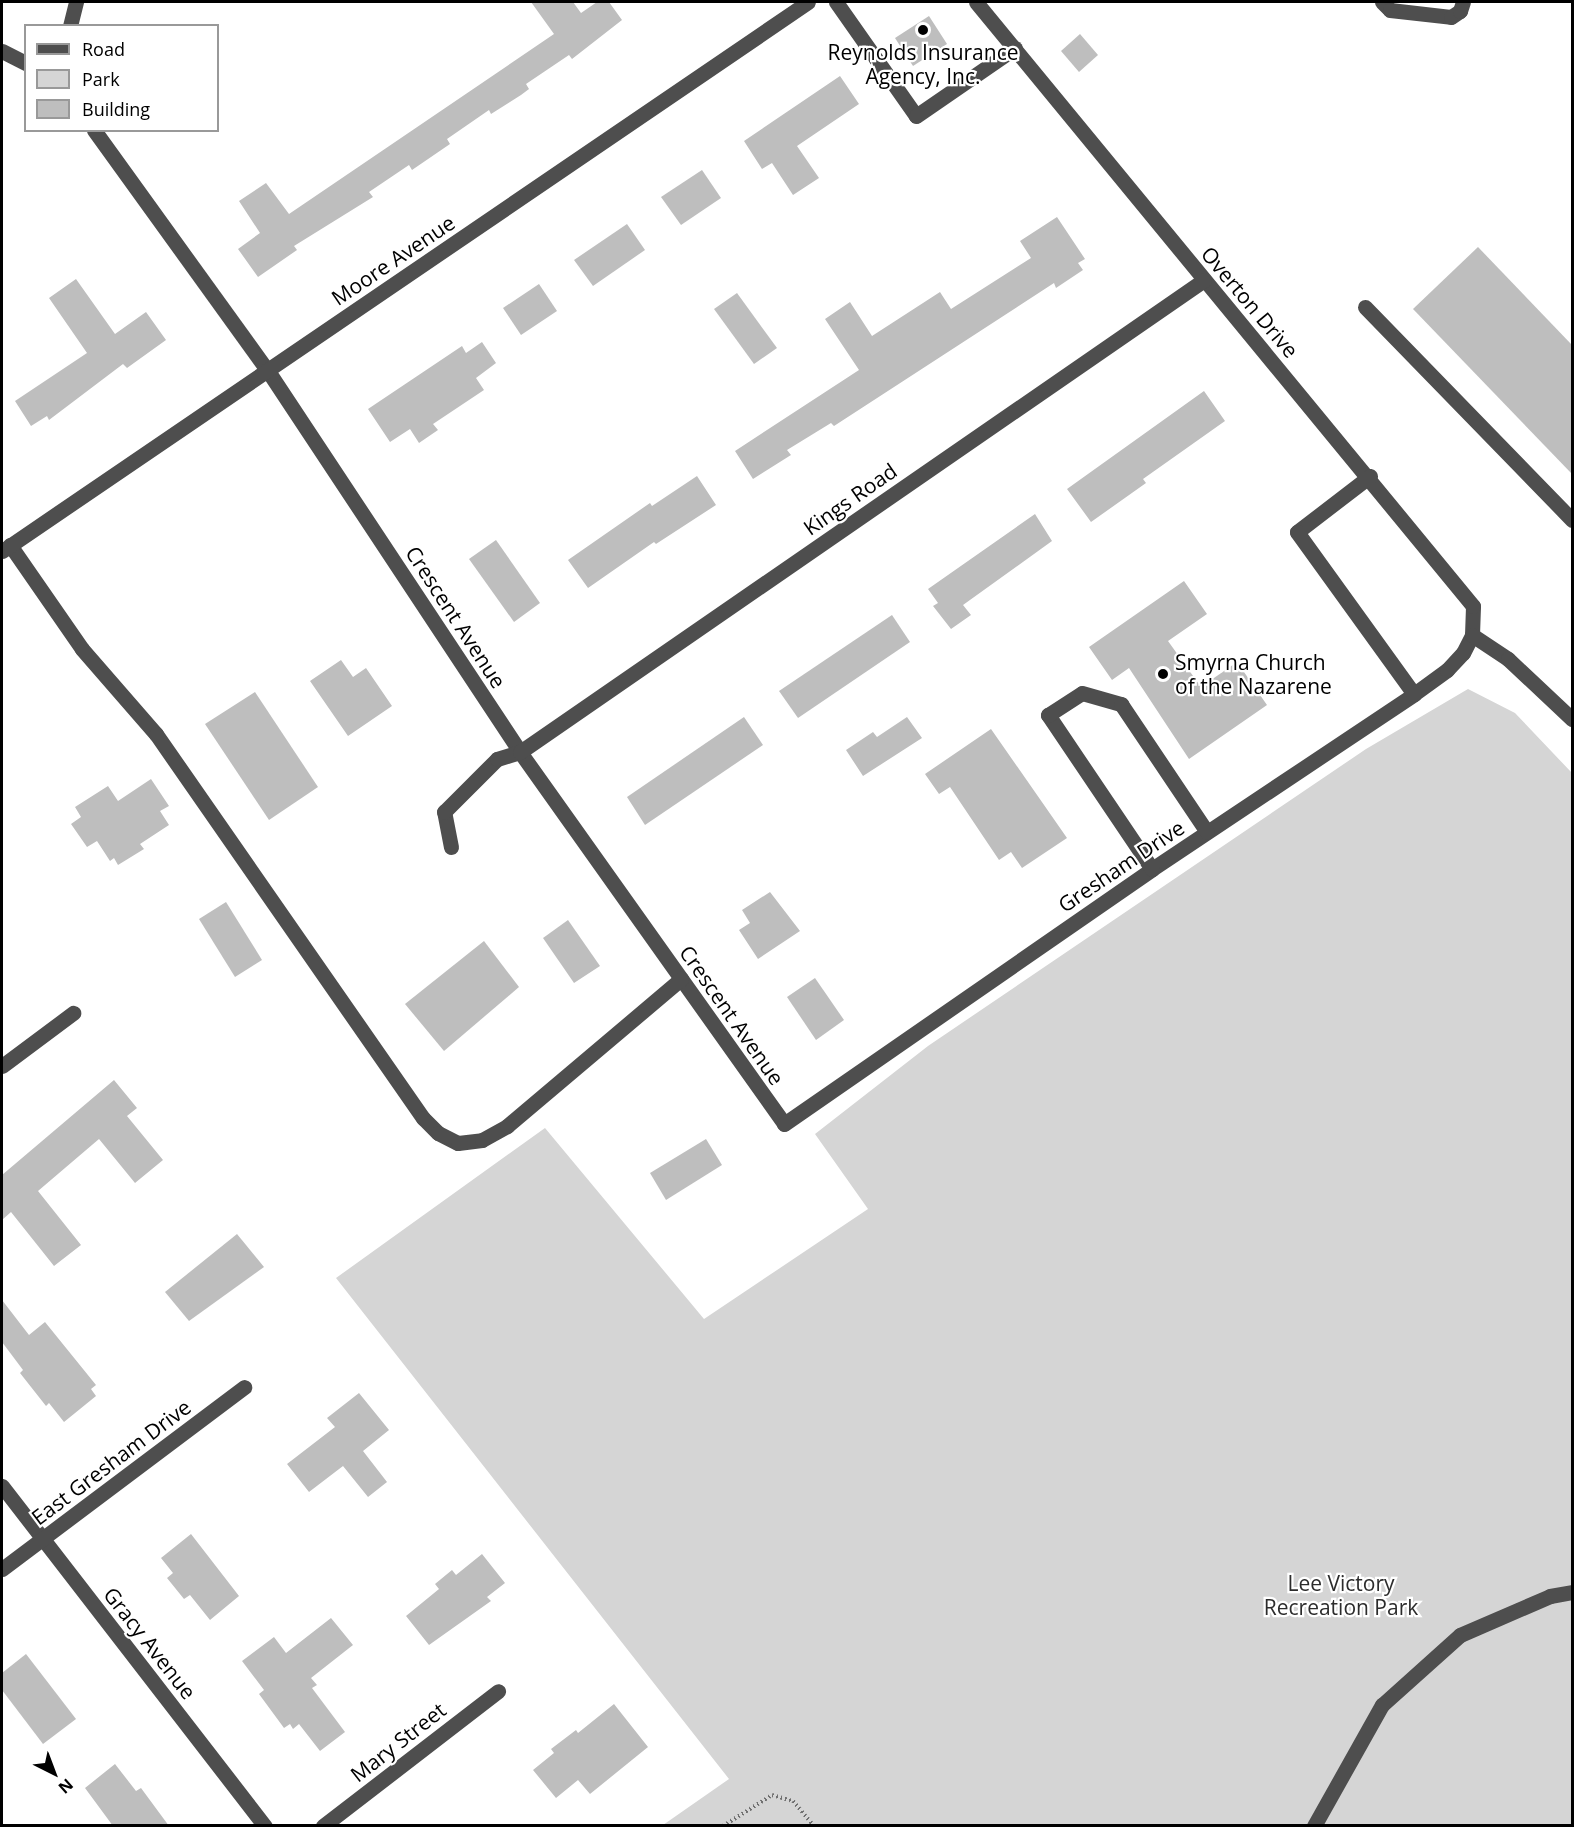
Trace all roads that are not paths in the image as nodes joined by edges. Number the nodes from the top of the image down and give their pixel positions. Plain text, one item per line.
1 (76, 2) edge
2 (808, 2) edge
3 (836, 2) edge
4 (976, 2) edge
5 (1382, 2) edge
6 (1462, 2) edge
7 (70, 24) edge
8 (1015, 48) junction
9 (2, 51) edge
10 (24, 62) edge
11 (95, 132) edge
12 (1204, 280) junction
13 (1365, 307) dead end
14 (268, 371) junction
15 (1370, 476) junction
16 (1572, 520) edge
17 (6, 548) edge
18 (1472, 635) junction
19 (1414, 694) junction
20 (1572, 719) edge
21 (520, 752) junction
22 (1207, 832) junction
23 (451, 847) dead end
24 (1152, 869) junction
25 (681, 979) junction
26 (73, 1013) dead end
27 (2, 1066) edge
28 (784, 1124) joint
29 (244, 1387) dead end
30 (2, 1486) edge
31 (44, 1540) junction
32 (2, 1569) edge
33 (1572, 1592) edge
34 (498, 1691) dead end
35 (265, 1826) edge
36 (323, 1826) edge
37 (1314, 1826) edge

1 - 7 street
2 - 14 street, Moore Avenue
3 - 8 street
4 - 8 street, Overton Drive
5 - 6 street
8 - 12 street, Overton Drive
9 - 10 street
11 - 14 street, Crescent Avenue
12 - 15 street, Overton Drive
12 - 21 street, Kings Road
13 - 16 street
14 - 17 street, Moore Avenue
14 - 21 street, Crescent Avenue
15 - 18 street, Overton Drive
15 - 19 street
17 - 25 street
18 - 19 street, Gresham Drive
18 - 20 street
19 - 22 street, Gresham Drive
21 - 23 street, Kings Road
21 - 25 street, Crescent Avenue
22 - 24 street, Gresham Drive
22 - 24 street
24 - 28 street, Gresham Drive
25 - 28 street, Crescent Avenue
26 - 27 street
29 - 31 street, East Gresham Drive
30 - 31 street, Gracy Avenue
31 - 32 street, East Gresham Drive
31 - 35 street, Gracy Avenue
33 - 37 street
34 - 36 street, Mary Street

